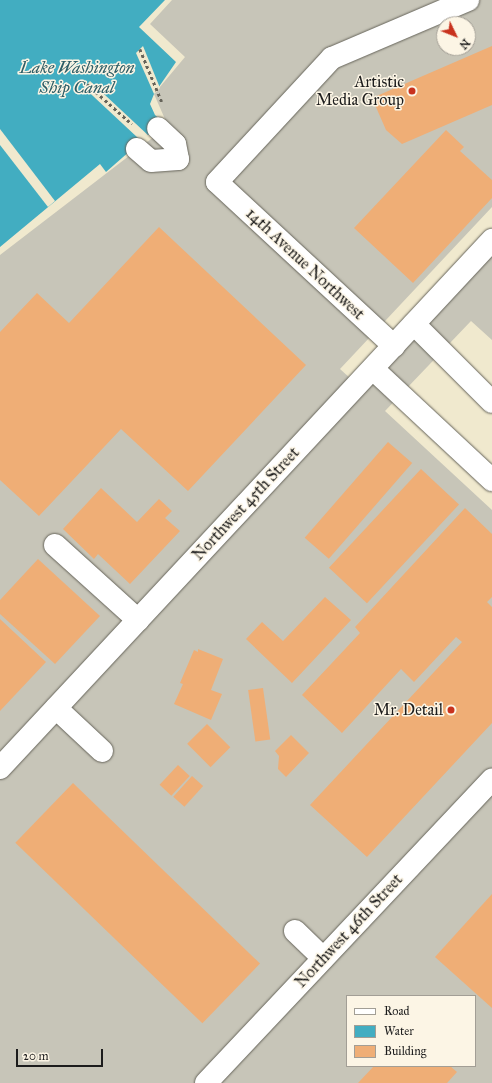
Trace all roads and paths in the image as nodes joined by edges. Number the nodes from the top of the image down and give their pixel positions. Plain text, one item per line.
1 (468, 0) edge
2 (140, 49) dead end
3 (87, 84) dead end
4 (492, 240) edge
5 (414, 324) junction
6 (394, 346) junction
7 (373, 369) junction
8 (492, 402) edge
9 (492, 480) edge
10 (55, 545) dead end
11 (138, 620) junction
12 (56, 708) junction
13 (102, 751) dead end
14 (0, 768) edge
15 (492, 779) edge
16 (295, 931) dead end
17 (323, 958) junction
18 (208, 1082) edge

1 - 6 street, 14th Avenue Northwest
2 - 3 path
4 - 5 street, Northwest 45th Street
5 - 6 street, Northwest 45th Street
5 - 8 street
6 - 7 street, Northwest 45th Street
7 - 9 street
7 - 11 street, Northwest 45th Street
10 - 11 street
11 - 12 street, Northwest 45th Street
12 - 13 street
12 - 14 street, Northwest 45th Street
15 - 17 street, Northwest 46th Street
16 - 17 street
17 - 18 street, Northwest 46th Street

